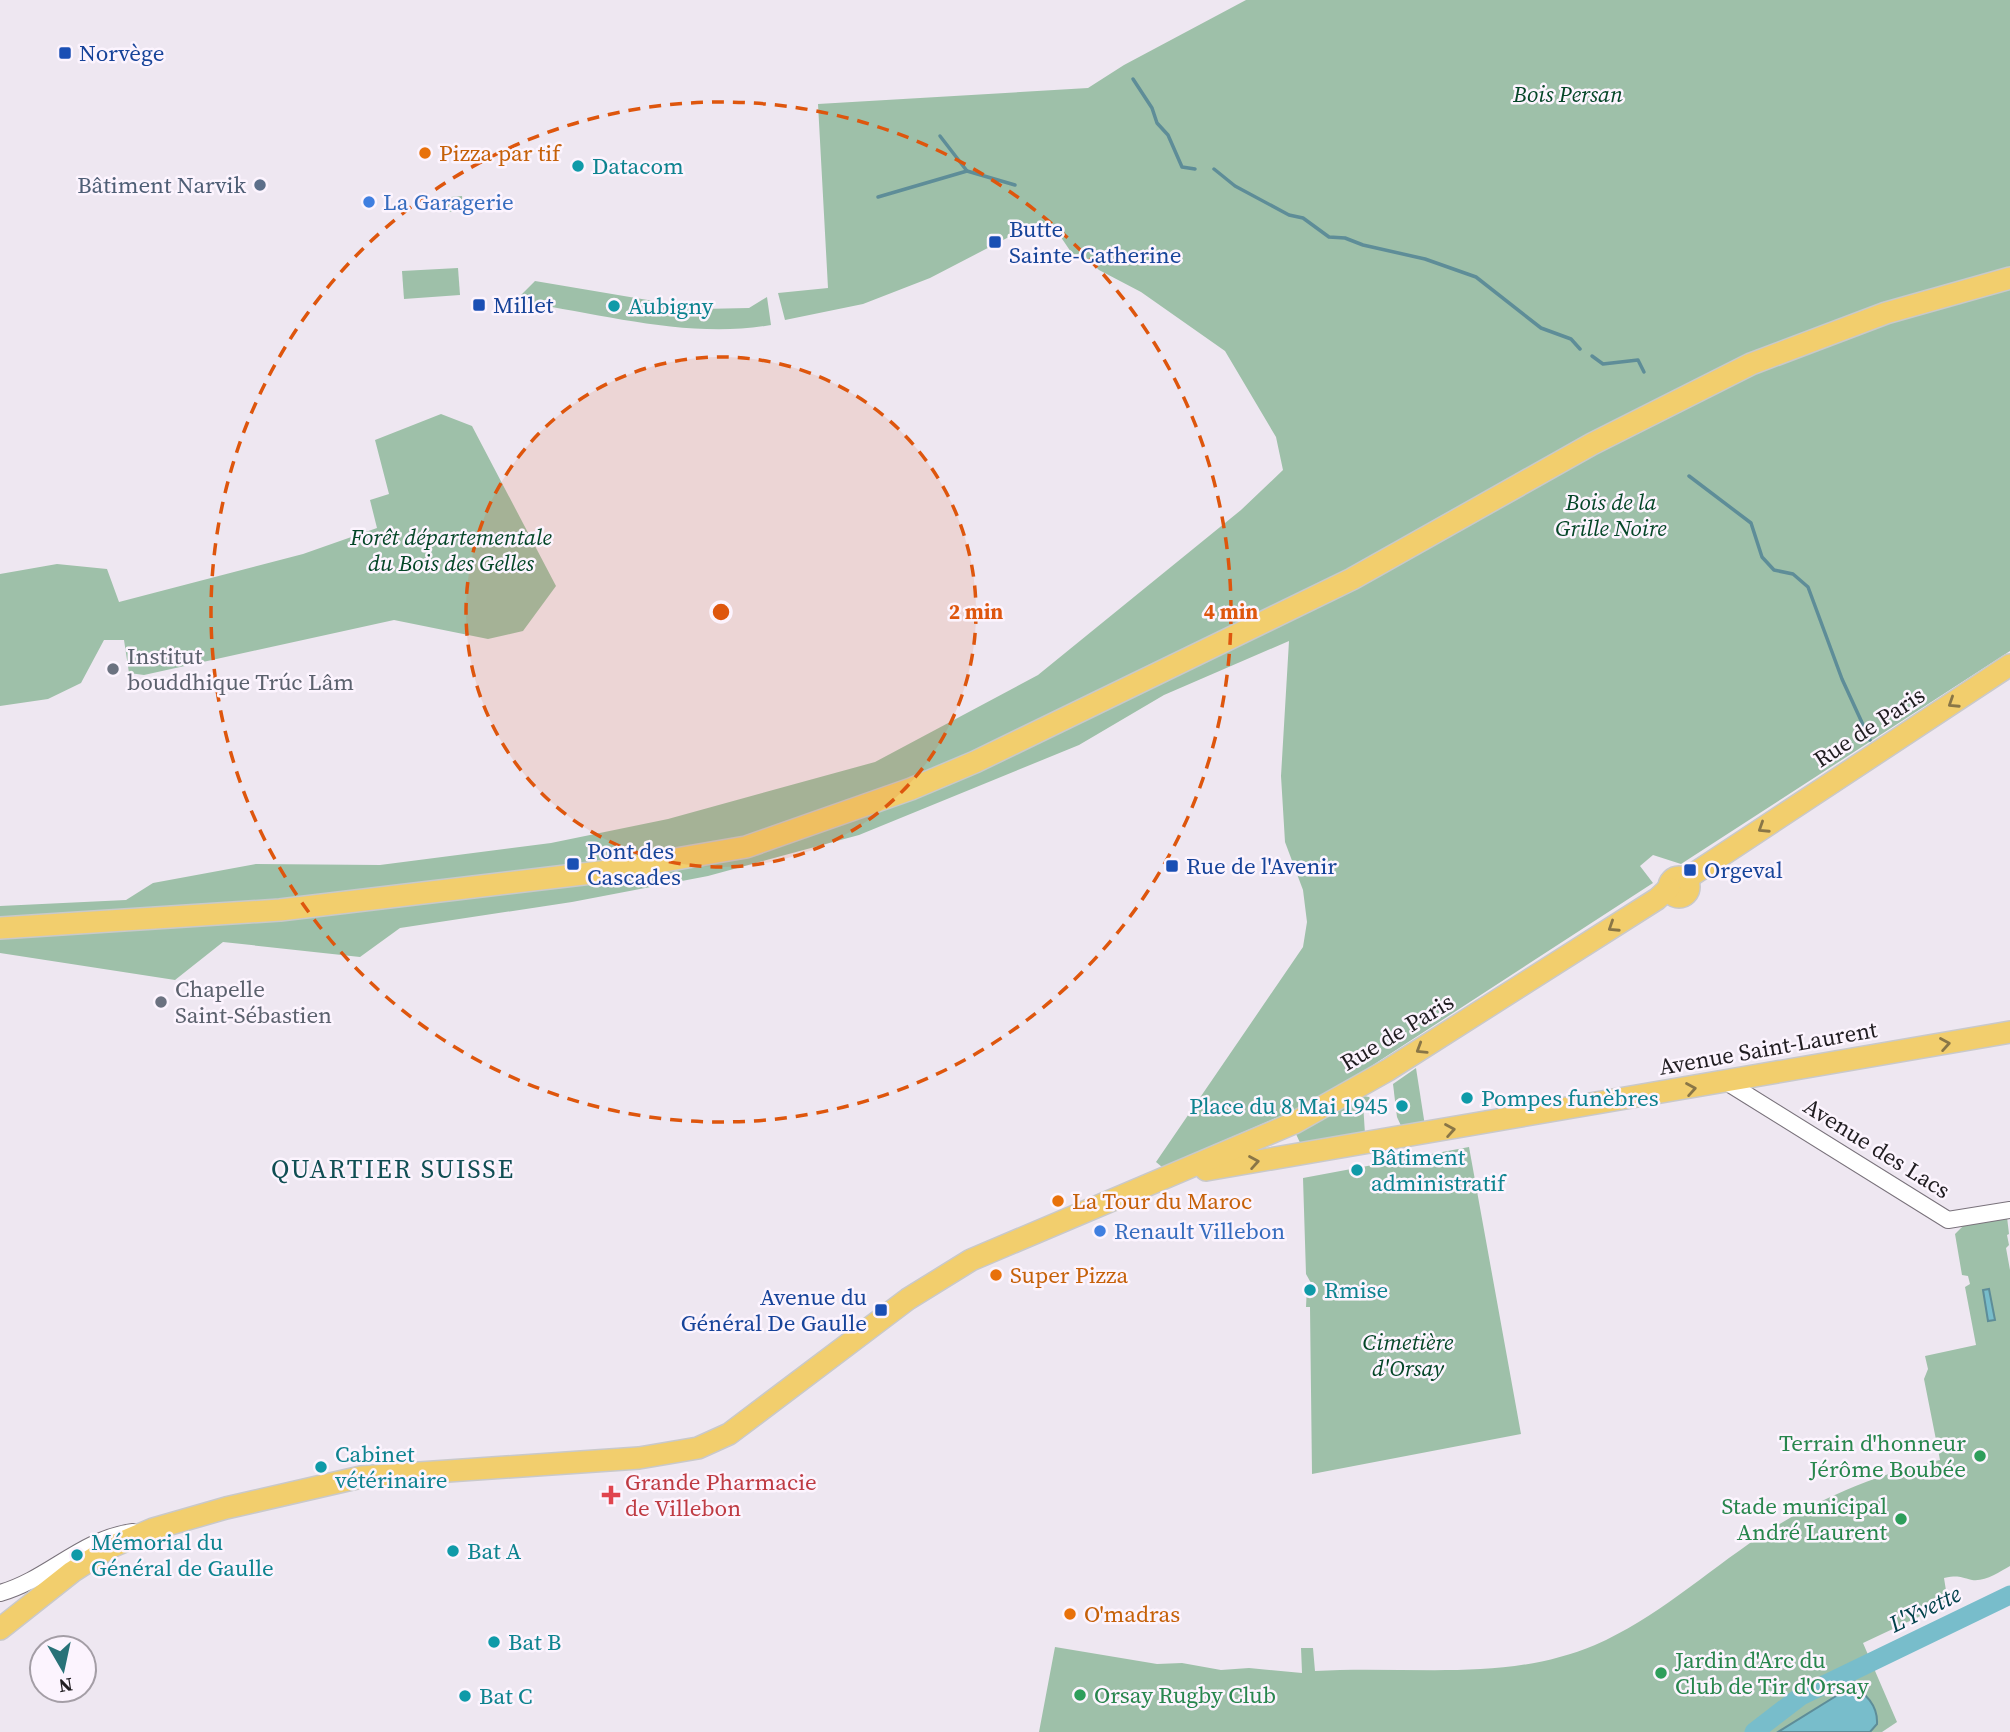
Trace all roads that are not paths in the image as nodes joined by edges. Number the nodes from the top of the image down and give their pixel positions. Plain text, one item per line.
1 (2010, 278) edge
2 (2010, 665) edge
3 (0, 928) edge
4 (2010, 1032) edge
5 (1728, 1083) junction
6 (1163, 1180) junction
7 (2010, 1210) edge
8 (153, 1529) junction
9 (3, 1592) edge
10 (0, 1629) edge

1 - 3 main road
2 -> 6 main road, Rue de Paris
5 -> 4 main road, Avenue Saint-Laurent
6 -> 5 main road, Avenue Saint-Laurent
5 - 7 street, Avenue des Lacs
6 - 8 main road, Rue de Paris
8 - 9 street
8 - 10 main road

